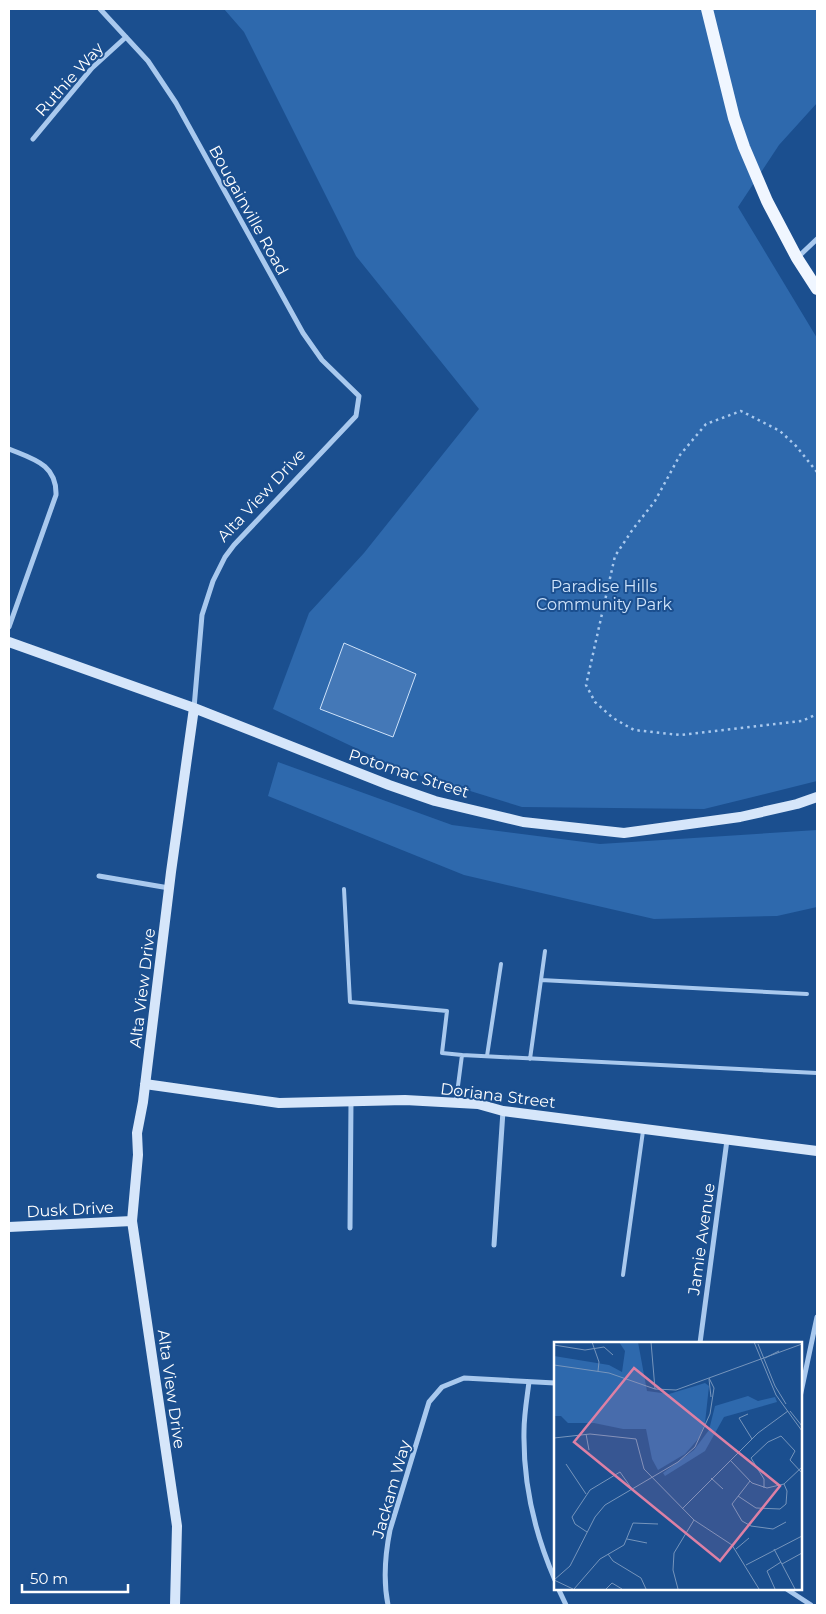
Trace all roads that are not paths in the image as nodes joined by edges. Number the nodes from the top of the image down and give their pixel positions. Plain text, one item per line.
1 (100, 9) edge
2 (707, 9) edge
3 (126, 37) junction
4 (33, 139) dead end
5 (817, 239) edge
6 (797, 258) junction
7 (817, 289) edge
8 (347, 425) joint
9 (9, 449) edge
10 (9, 627) edge
11 (9, 642) edge
12 (194, 708) junction
13 (817, 797) edge
14 (99, 876) dead end
15 (169, 888) junction
16 (344, 890) dead end
17 (545, 951) dead end
18 (501, 964) dead end
19 (541, 980) junction
20 (807, 994) dead end
21 (462, 1055) junction
22 (487, 1056) junction
23 (530, 1059) junction
24 (817, 1073) edge
25 (145, 1084) junction
26 (350, 1101) junction
27 (456, 1103) junction
28 (503, 1111) junction
29 (643, 1129) junction
30 (727, 1139) junction
31 (817, 1151) edge
32 (132, 1221) junction
33 (9, 1227) edge
34 (350, 1228) dead end
35 (494, 1245) dead end
36 (623, 1275) dead end
37 (817, 1317) edge
38 (700, 1342) edge
39 (529, 1382) junction
40 (554, 1383) edge
41 (801, 1392) edge
42 (554, 1577) edge
43 (558, 1589) edge
44 (787, 1589) edge
45 (176, 1605) edge
46 (388, 1605) edge
47 (566, 1605) edge
48 (811, 1605) edge

1 - 3 street, Bougainville Road
2 - 6 main road
3 - 4 street, Ruthie Way
3 - 8 street, Bougainville Road
5 - 6 street
6 - 7 main road
8 - 12 street, Alta View Drive
9 - 10 street
11 - 12 street, Potomac Street
12 - 13 street, Potomac Street
12 - 15 street, Alta View Drive
14 - 15 street
15 - 25 street, Alta View Drive
16 - 21 lane
17 - 19 lane
18 - 22 lane
19 - 20 lane
19 - 23 lane
21 - 22 lane
21 - 27 lane
22 - 23 lane
23 - 24 lane
25 - 26 street, Doriana Street
25 - 32 street, Alta View Drive
26 - 27 street, Doriana Street
26 - 34 street
27 - 28 street, Doriana Street
28 - 29 street, Doriana Street
28 - 35 street
29 - 30 street, Doriana Street
29 - 36 lane
30 - 31 street, Doriana Street
30 - 38 street, Jamie Avenue
32 - 33 street, Dusk Drive
32 - 45 street, Alta View Drive
37 - 41 street
39 - 40 street
39 - 42 street
39 - 46 street, Jackam Way
43 - 47 street
44 - 48 street

